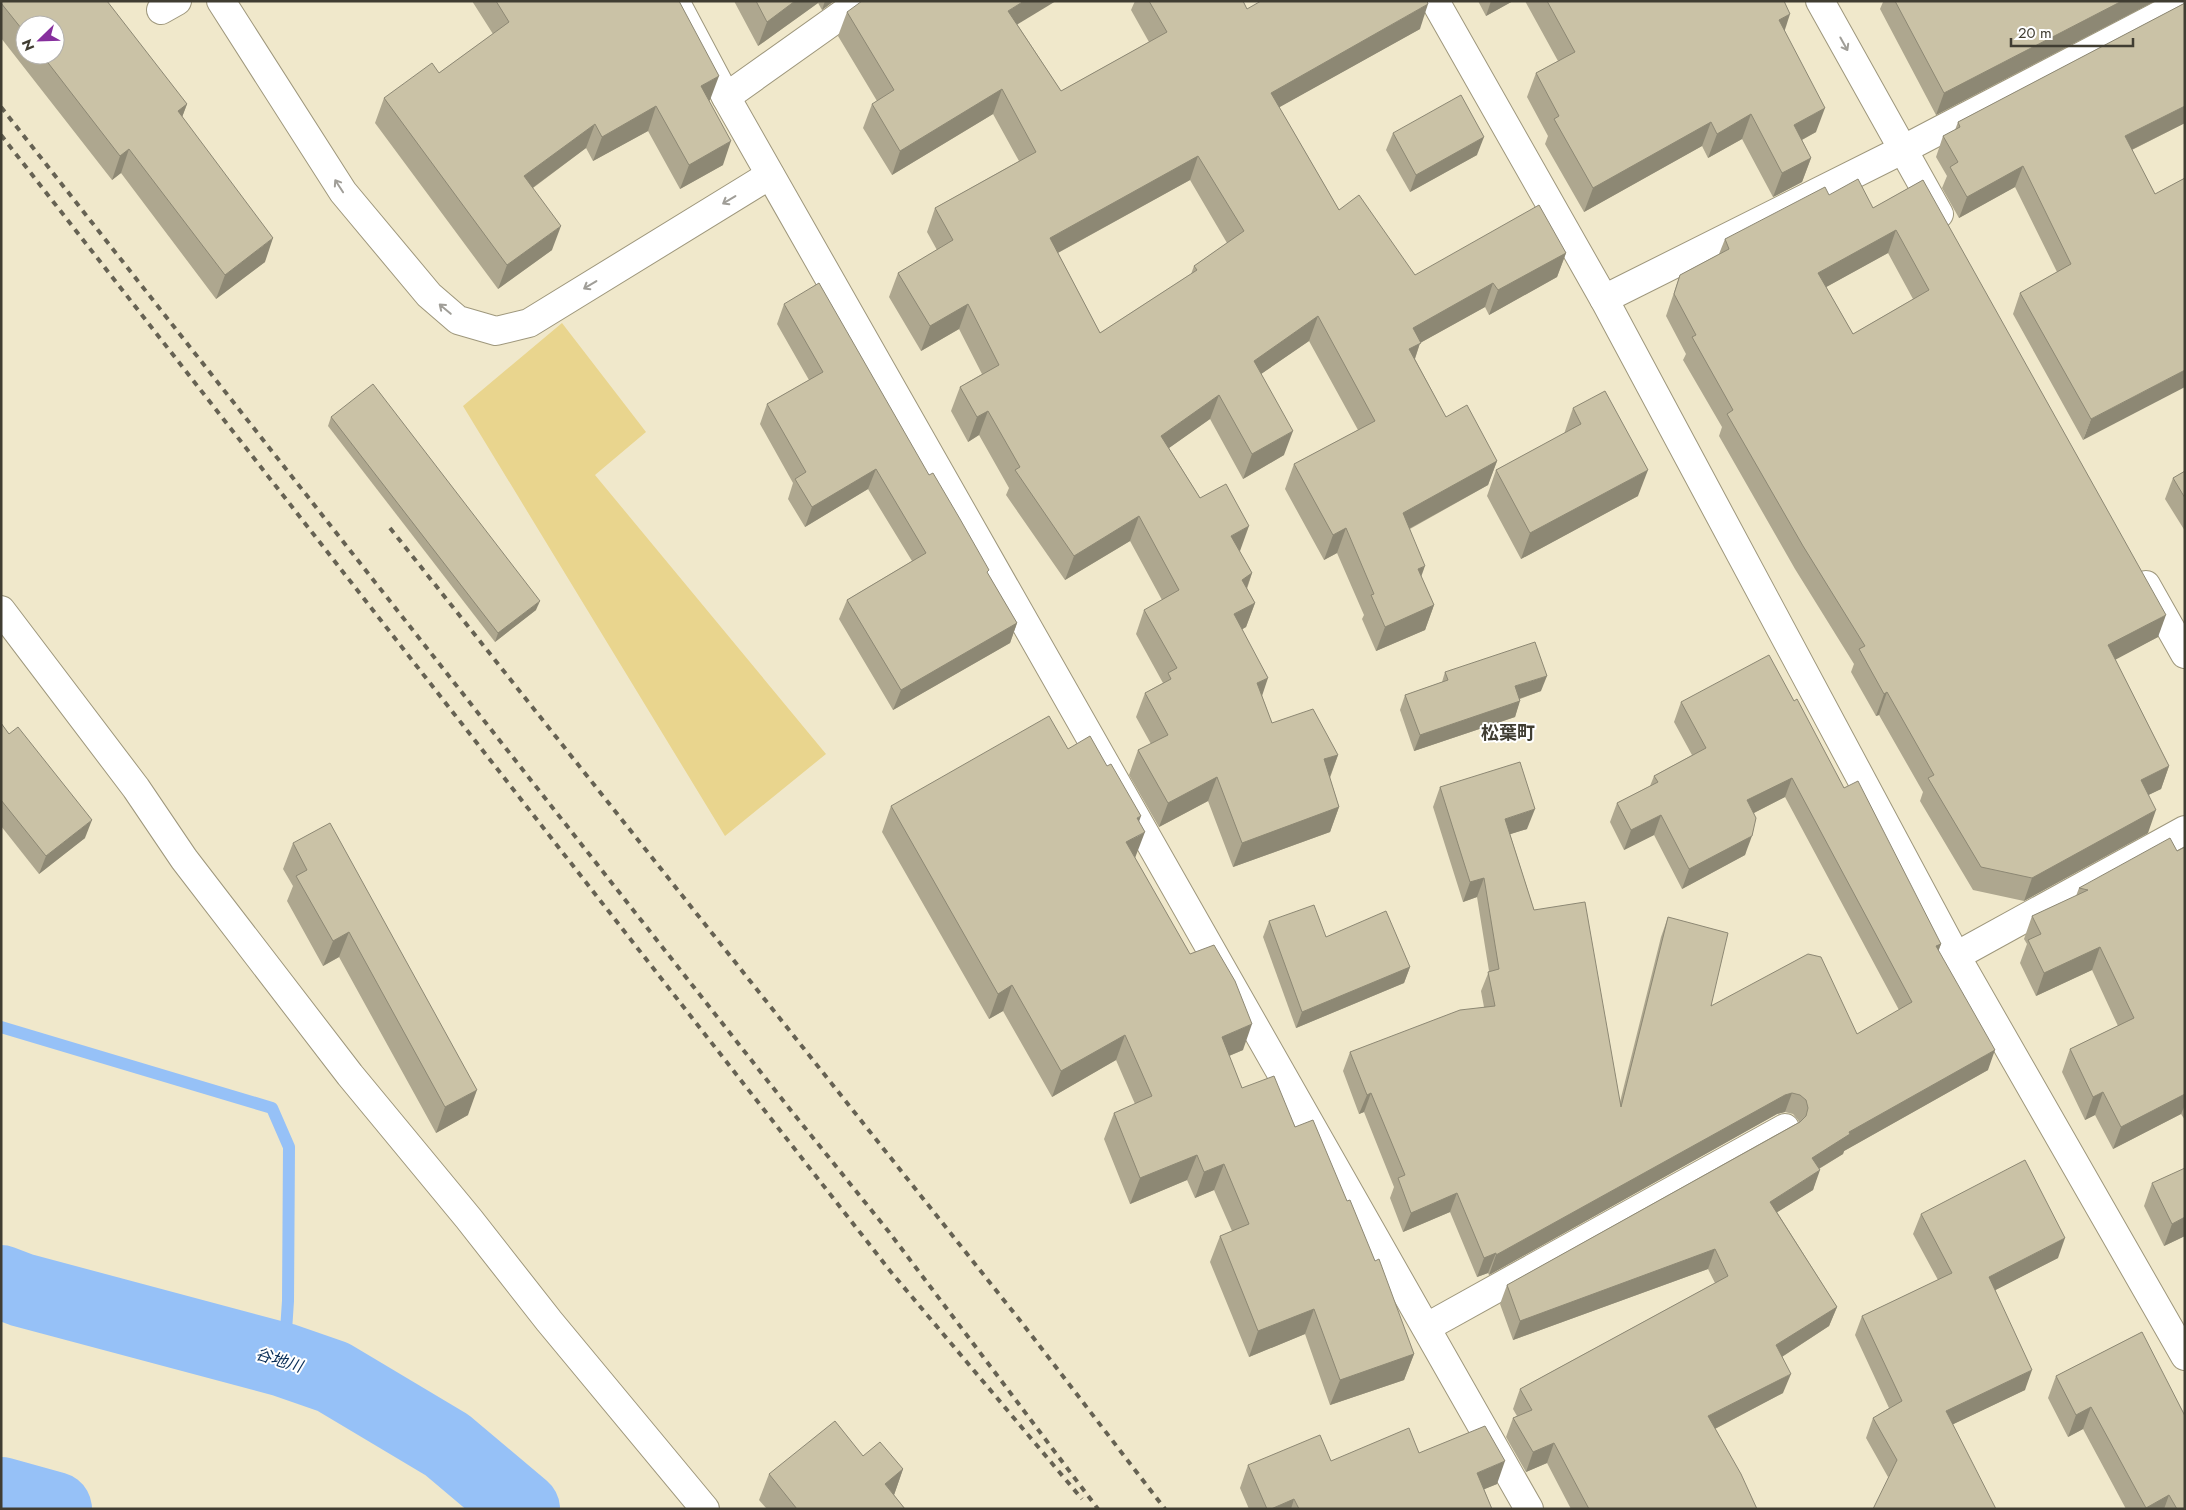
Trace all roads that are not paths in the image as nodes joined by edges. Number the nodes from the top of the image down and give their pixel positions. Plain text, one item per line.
1 (222, 1) edge
2 (675, 1) edge
3 (862, 1) edge
4 (1434, 1) edge
5 (1820, 1) edge
6 (2185, 2) edge
7 (726, 97) junction
8 (1902, 150) junction
9 (770, 175) junction
10 (1951, 236) edge
11 (1604, 299) junction
12 (2136, 567) edge
13 (1, 610) edge
14 (2185, 654) edge
15 (2185, 830) edge
16 (1956, 956) junction
17 (1785, 1128) edge
18 (1427, 1326) junction
19 (2185, 1356) edge
20 (705, 1509) edge
21 (1529, 1509) edge

9 -> 1 street
2 - 7 street
3 - 7 street
4 - 11 street
5 -> 8 street
6 - 8 street
7 - 9 street
8 - 10 street
8 - 11 street
9 - 18 street
11 - 16 street
12 - 14 street
13 - 20 street
15 - 16 street
16 - 19 street
17 - 18 street
18 - 21 street

